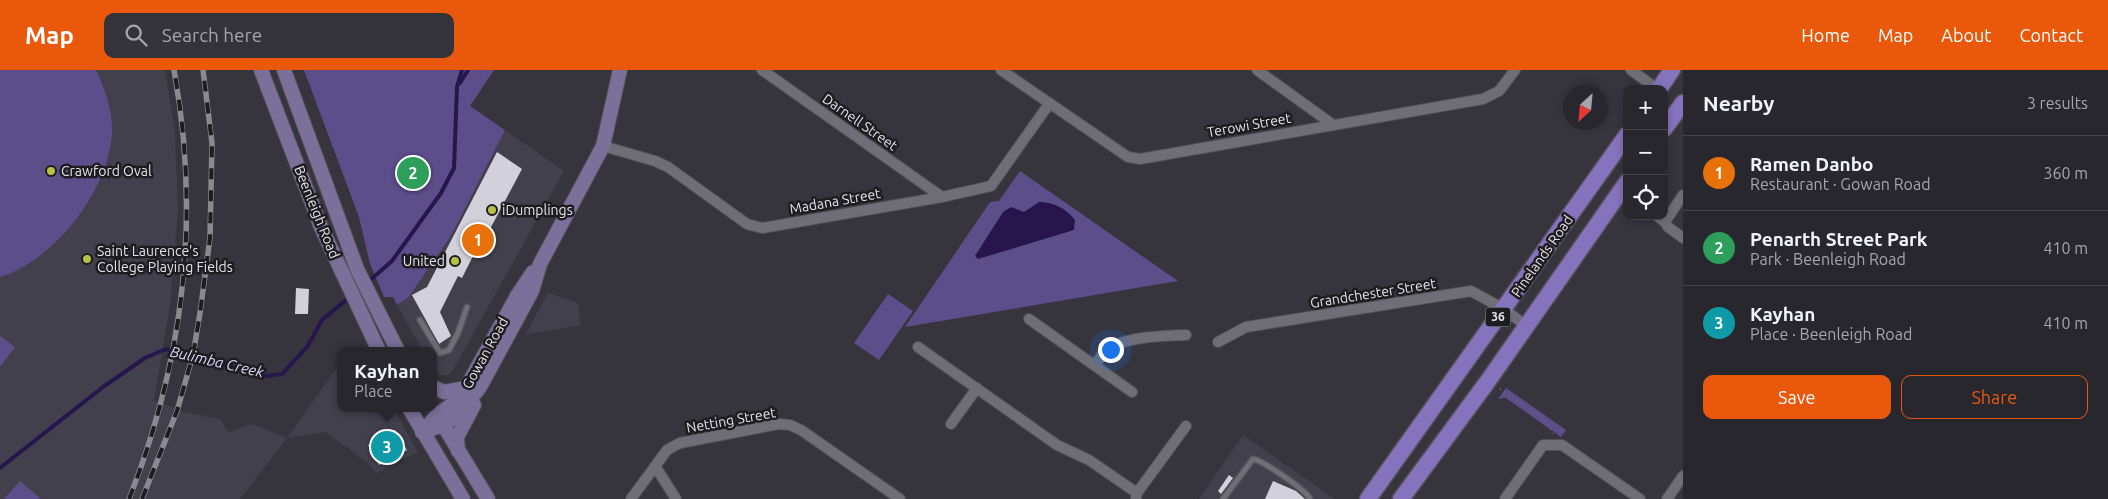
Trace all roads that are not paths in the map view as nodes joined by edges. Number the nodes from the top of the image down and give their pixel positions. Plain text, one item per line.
1 (261, 70) edge
2 (284, 70) edge
3 (620, 70) edge
4 (762, 70) edge
5 (1002, 70) edge
6 (1256, 70) edge
7 (1631, 70) edge
8 (1672, 70) edge
9 (1513, 71) edge
10 (1652, 85) edge
11 (1661, 85) edge
12 (1683, 103) edge
13 (1049, 104) junction
14 (1332, 124) junction
15 (1668, 124) edge
16 (1623, 140) edge
17 (603, 146) junction
18 (1623, 188) edge
19 (1683, 194) edge
20 (942, 197) junction
21 (1668, 211) edge
22 (1662, 220) edge
23 (1683, 238) edge
24 (467, 308) dead end
25 (1504, 309) junction
26 (1030, 319) dead end
27 (420, 320) dead end
28 (1525, 325) junction
29 (1186, 335) dead end
30 (1218, 342) dead end
31 (377, 347) edge
32 (396, 347) edge
33 (436, 347) edge
34 (918, 347) dead end
35 (437, 348) edge
36 (1095, 366) junction
37 (473, 388) junction
38 (976, 388) junction
39 (437, 389) edge
40 (1132, 392) dead end
41 (411, 412) edge
42 (437, 416) edge
43 (951, 424) dead end
44 (1186, 426) dead end
45 (422, 432) junction
46 (458, 452) junction
47 (654, 466) junction
48 (1683, 476) edge
49 (1137, 496) edge
50 (463, 499) edge
51 (488, 499) edge
52 (631, 499) edge
53 (676, 499) edge
54 (900, 499) edge
55 (1224, 499) edge
56 (1310, 499) edge
57 (1368, 499) edge
58 (1402, 499) edge
59 (1505, 499) edge
60 (1640, 499) edge
61 (1666, 499) edge

1 - 31 main road, Beenleigh Road
2 - 32 main road, Beenleigh Road
3 - 17 main road, Gowan Road
4 - 20 street, Darnell Street
5 - 13 street, Terowi Street
6 - 14 street
7 - 10 street
8 - 11 main road
9 - 14 street, Terowi Street
12 - 15 main road
13 - 14 street, Terowi Street
13 - 20 street, Madana Street
16 - 25 main road, Pinelands Road / 36
17 - 20 street, Madana Street
17 - 37 main road, Gowan Road
18 - 28 main road, Pinelands Road / 36
19 - 21 street
22 - 23 street
24 - 35 lane
25 - 28 street, Grandchester Street
25 - 30 street, Grandchester Street
25 - 57 main road, Pinelands Road / 36
26 - 36 street
27 - 33 lane
28 - 58 main road, Pinelands Road / 36
29 - 36 street
34 - 38 street
36 - 40 street
37 - 39 main road
37 - 42 main road, Gowan Road
37 - 46 main road
38 - 43 street
38 - 49 street
41 - 45 main road
42 - 45 main road, Gowan Road
42 - 46 main road
44 - 49 street
45 - 50 main road
46 - 51 main road
47 - 52 street, Netting Street
47 - 53 street
47 - 54 street, Netting Street
48 - 61 street
55 - 56 lane
59 - 60 street

